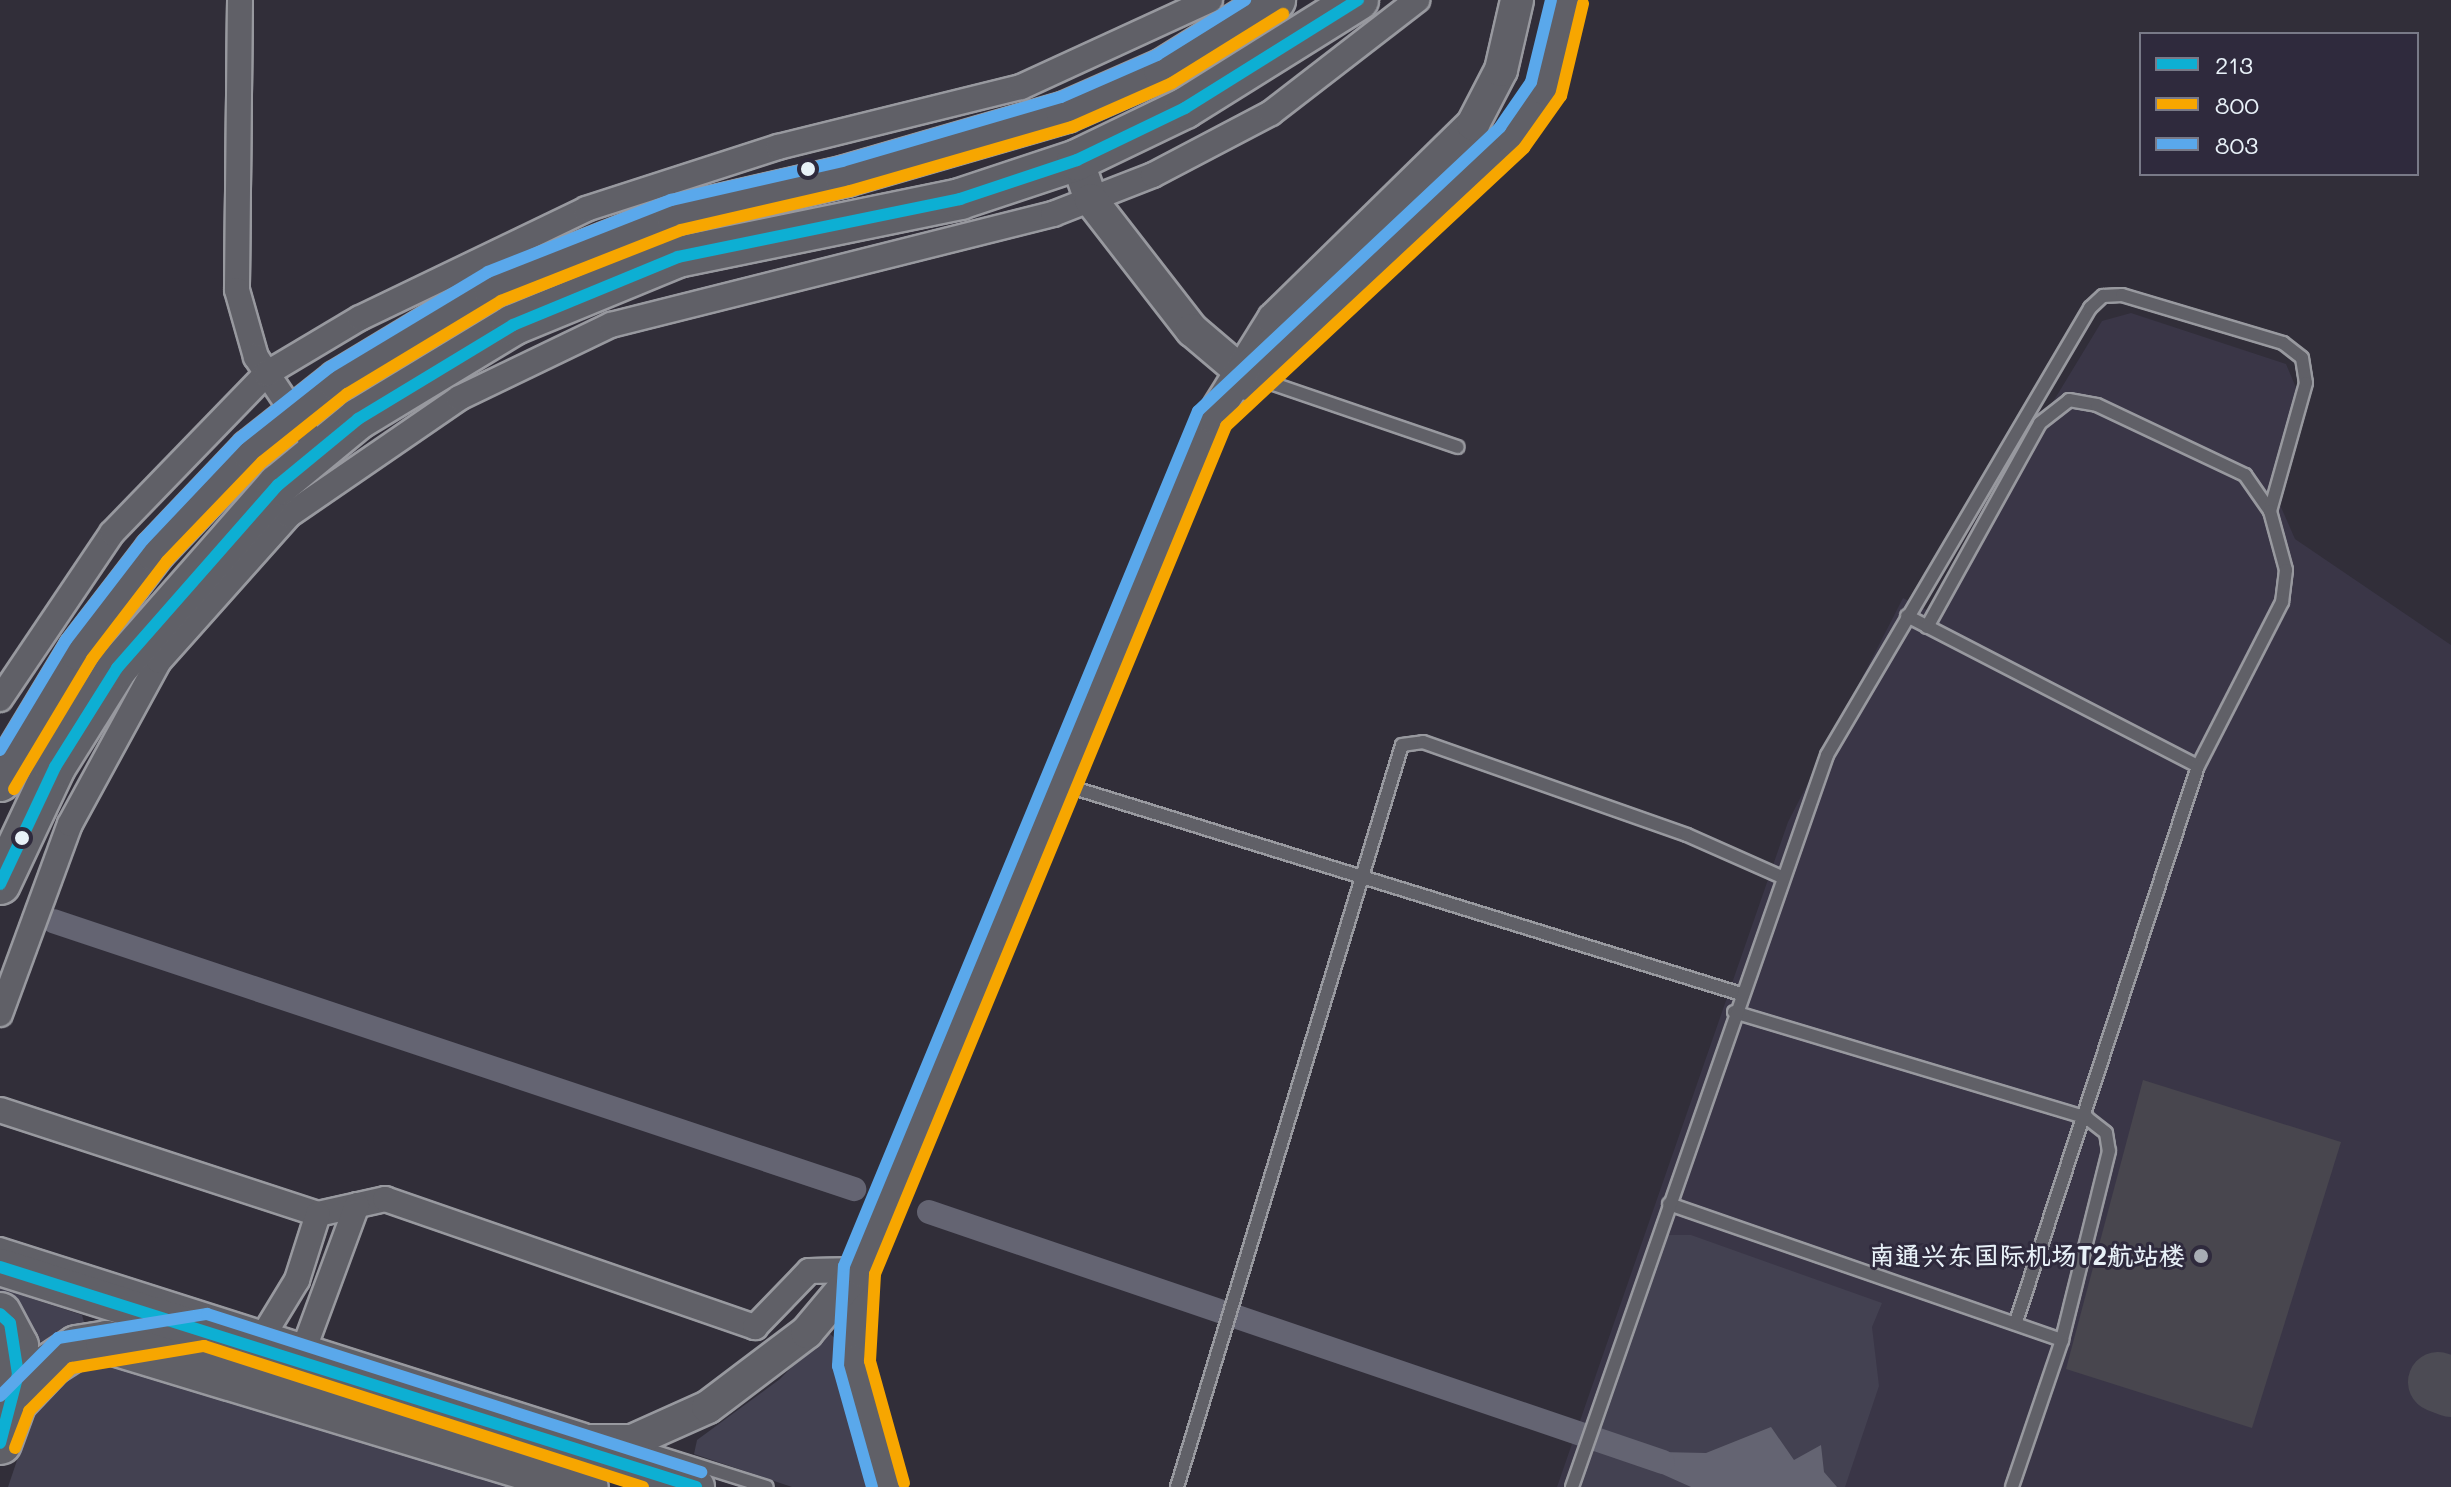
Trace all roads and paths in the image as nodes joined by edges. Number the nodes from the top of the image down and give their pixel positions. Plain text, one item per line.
1 (240, 0) edge
2 (1210, 0) edge
3 (1275, 0) edge
4 (1358, 0) edge
5 (1417, 0) edge
6 (1517, 0) edge
7 (1567, 0) edge
8 (1077, 160) junction
9 (1091, 200) junction
10 (1247, 373) junction
11 (266, 374) junction
12 (293, 417) junction
13 (1457, 447) dead end
14 (319, 451) junction
15 (2270, 511) junction
16 (1907, 616) junction
17 (1927, 627) junction
18 (0, 699) edge
19 (4, 762) edge
20 (2198, 766) junction
21 (1061, 784) junction
22 (1362, 877) junction
23 (1782, 877) junction
24 (0, 884) edge
25 (1741, 994) junction
26 (1734, 1012) junction
27 (0, 1014) edge
28 (0, 1110) edge
29 (2087, 1118) junction
30 (1669, 1204) junction
31 (357, 1205) junction
32 (318, 1214) junction
33 (0, 1244) edge
34 (0, 1267) edge
35 (859, 1270) junction
36 (0, 1314) edge
37 (2016, 1322) junction
38 (205, 1330) junction
39 (266, 1331) junction
40 (2062, 1340) junction
41 (107, 1342) junction
42 (306, 1343) junction
43 (5, 1428) edge
44 (622, 1442) junction
45 (542, 1455) junction
46 (1574, 1482) edge
47 (587, 1487) edge
48 (696, 1487) edge
49 (767, 1487) edge
50 (889, 1487) edge
51 (1177, 1487) edge
52 (2012, 1487) edge

1 - 11 street
2 - 11 street
3 - 12 main road
4 - 8 main road
5 - 9 street
6 - 10 street
7 - 10 street
8 - 9 street
8 - 14 main road
9 - 10 street
9 - 27 street
10 - 13 lane
10 - 21 street
11 - 12 street
11 - 18 street
12 - 14 street
12 - 19 main road
14 - 24 main road
15 - 16 lane
15 - 17 lane
15 - 20 lane
16 - 17 lane
16 - 23 lane
17 - 20 lane
20 - 29 lane
21 - 22 lane
21 - 35 street
22 - 23 lane
22 - 25 lane
22 - 51 lane
23 - 25 lane
25 - 26 lane
26 - 29 lane
26 - 30 lane
28 - 32 street
29 - 37 lane
29 - 40 lane
30 - 37 lane
30 - 46 lane
31 - 32 street
31 - 35 street
31 - 42 street
32 - 39 street
33 - 39 lane
34 - 38 main road
35 - 44 street
35 - 50 street
36 - 43 highway
37 - 40 lane
38 - 41 highway
38 - 45 main road
39 - 42 lane
40 - 52 lane
41 - 43 highway
41 - 45 highway
42 - 44 lane
44 - 45 street
44 - 49 lane
45 - 47 highway
45 - 48 main road

